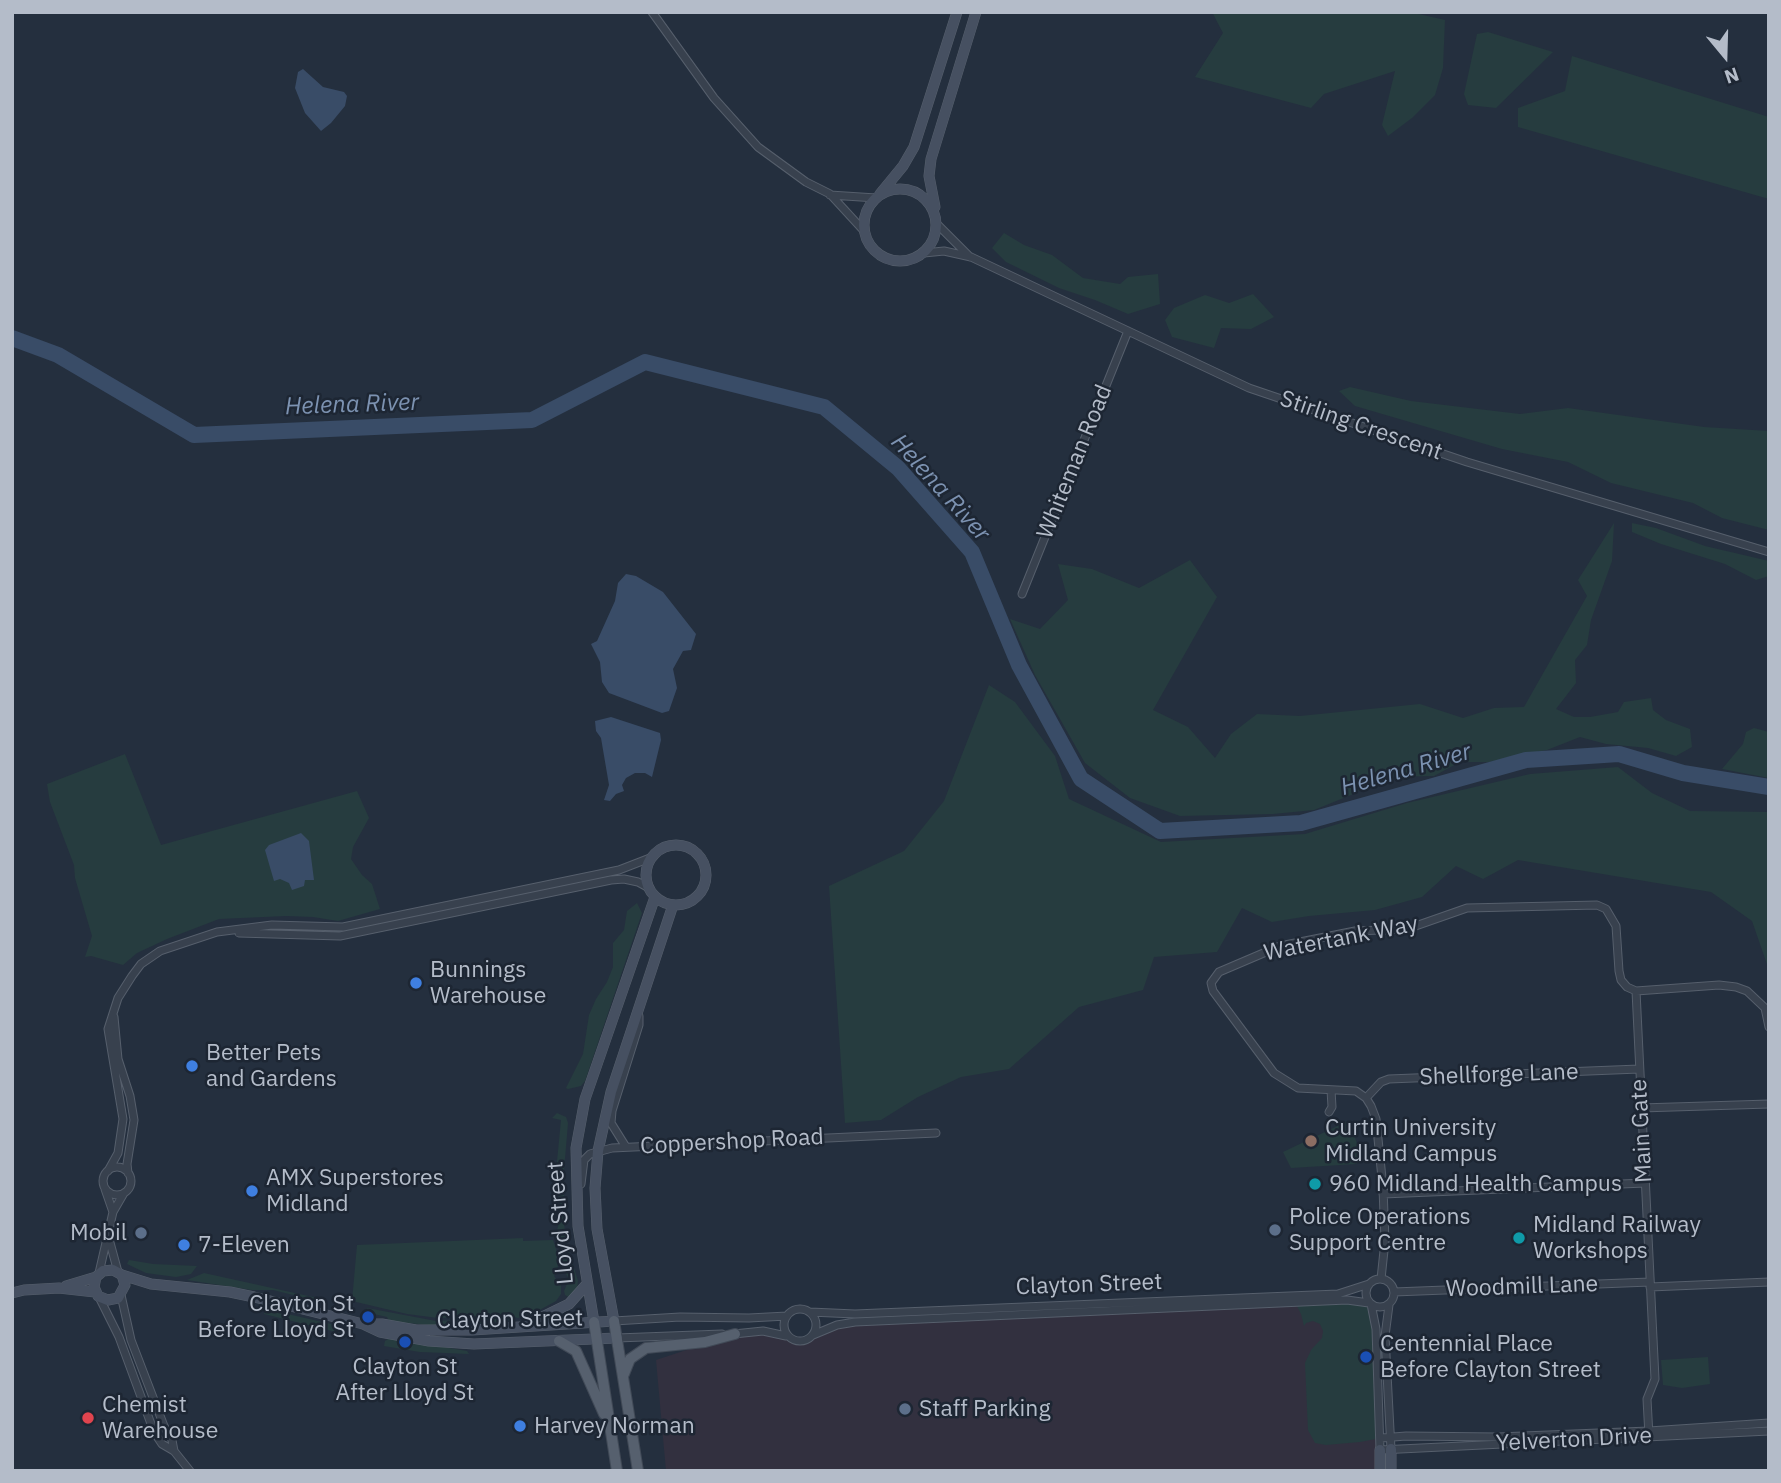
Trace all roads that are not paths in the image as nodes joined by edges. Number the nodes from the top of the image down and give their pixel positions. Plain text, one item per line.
1 (652, 12) edge
2 (957, 12) edge
3 (976, 12) edge
4 (830, 194) junction
5 (877, 197) junction
6 (937, 222) junction
7 (864, 231) junction
8 (924, 253) junction
9 (971, 257) junction
10 (1128, 331) junction
11 (1769, 552) edge
12 (1022, 594) dead end
13 (650, 858) junction
14 (652, 893) junction
15 (673, 905) junction
16 (217, 932) junction
17 (1636, 991) junction
18 (639, 1008) junction
19 (114, 1010) junction
20 (1768, 1023) edge
21 (1639, 1069) junction
22 (1331, 1090) junction
23 (1366, 1098) junction
24 (1769, 1104) edge
25 (1641, 1108) junction
26 (1329, 1112) dead end
27 (936, 1133) dead end
28 (626, 1147) junction
29 (598, 1150) junction
30 (108, 1171) junction
31 (128, 1173) junction
32 (1645, 1183) junction
33 (104, 1187) junction
34 (124, 1193) junction
35 (1383, 1194) junction
36 (113, 1212) junction
37 (577, 1213) junction
38 (108, 1239) junction
39 (120, 1274) junction
40 (97, 1275) junction
41 (1381, 1279) junction
42 (1769, 1282) edge
43 (151, 1284) junction
44 (1368, 1284) junction
45 (1650, 1284) junction
46 (586, 1285) junction
47 (12, 1287) edge
48 (59, 1288) junction
49 (24, 1290) junction
50 (123, 1292) junction
51 (1394, 1292) junction
52 (12, 1293) edge
53 (97, 1294) junction
54 (1370, 1304) junction
55 (1389, 1305) junction
56 (810, 1312) junction
57 (787, 1315) junction
58 (614, 1321) junction
59 (594, 1322) junction
60 (363, 1324) junction
61 (522, 1327) junction
62 (735, 1334) junction
63 (813, 1335) junction
64 (786, 1336) junction
65 (617, 1338) junction
66 (597, 1339) junction
67 (559, 1341) junction
68 (624, 1374) junction
69 (1769, 1423) edge
70 (1769, 1431) edge
71 (1649, 1434) junction
72 (1391, 1437) junction
73 (1381, 1438) junction
74 (1386, 1449) junction
75 (174, 1451) junction
76 (617, 1466) edge
77 (190, 1471) edge
78 (638, 1471) edge
79 (1380, 1471) edge
80 (1391, 1471) edge

1 - 4 street
2 - 5 main road
3 - 6 main road
4 - 5 street
4 - 7 street
5 - 6 main road
5 - 7 main road
6 - 8 main road
6 - 9 street, Stirling Crescent
7 - 8 main road
8 - 9 street, Stirling Crescent
9 - 10 street, Stirling Crescent
10 - 11 street, Stirling Crescent
10 - 12 street, Whiteman Road
13 - 14 main road
13 - 15 main road
13 - 16 street
14 - 15 main road
14 - 16 street
14 - 37 main road, Lloyd Street
15 - 18 main road, Lloyd Street
16 - 19 street
17 - 20 street
17 - 21 street, Main Gate
17 - 22 street, Watertank Way
18 - 28 street
18 - 29 main road, Lloyd Street
19 - 30 street
19 - 31 street
21 - 23 street, Shellforge Lane
21 - 25 street, Main Gate
22 - 23 street
22 - 26 street
23 - 35 street
24 - 25 street
25 - 32 street, Main Gate
27 - 28 street, Coppershop Road
28 - 29 street, Coppershop Road
29 - 37 street
29 - 58 main road, Lloyd Street
30 - 31 street
30 - 33 street
31 - 34 street
32 - 35 street
32 - 45 street, Main Gate
33 - 34 street
33 - 36 street
34 - 36 street
35 - 41 street
36 - 38 street
37 - 46 main road, Lloyd Street
38 - 39 street
38 - 40 street
39 - 40 main road
39 - 43 main road, Clayton Street
39 - 50 main road
40 - 48 main road
40 - 53 main road
41 - 44 street
41 - 51 street
42 - 45 street, Woodmill Lane
43 - 50 main road, Clayton Street
43 - 60 main road, Clayton Street
44 - 54 street
44 - 56 street, Clayton Street
45 - 51 street, Woodmill Lane
45 - 71 street, Main Gate
46 - 59 main road, Lloyd Street
46 - 61 main road
47 - 49 main road
48 - 49 main road
48 - 53 main road
49 - 52 main road
50 - 53 main road
50 - 75 street
51 - 55 street
53 - 75 street
54 - 55 street
54 - 63 street, Clayton Street
54 - 73 street
55 - 72 street
56 - 57 street
56 - 63 street
57 - 58 street, Clayton Street
57 - 64 street
58 - 59 main road, Clayton Street
58 - 65 main road, Lloyd Street
59 - 61 main road, Clayton Street
59 - 66 main road, Lloyd Street
60 - 61 main road, Clayton Street
60 - 67 main road, Clayton Street
62 - 64 street, Clayton Street
62 - 65 street, Clayton Street
62 - 68 main road
63 - 64 street
65 - 66 main road, Clayton Street
65 - 68 main road, Lloyd Street
66 - 67 main road, Clayton Street
66 - 76 main road, Lloyd Street
67 - 76 main road
68 - 78 main road, Lloyd Street
69 - 71 street, Yelverton Drive
70 - 71 street, Yelverton Drive
71 - 72 street, Yelverton Drive
71 - 74 street, Yelverton Drive
72 - 73 street, Yelverton Drive
72 - 74 street
73 - 74 street
74 - 79 main road
74 - 80 main road
75 - 77 street

